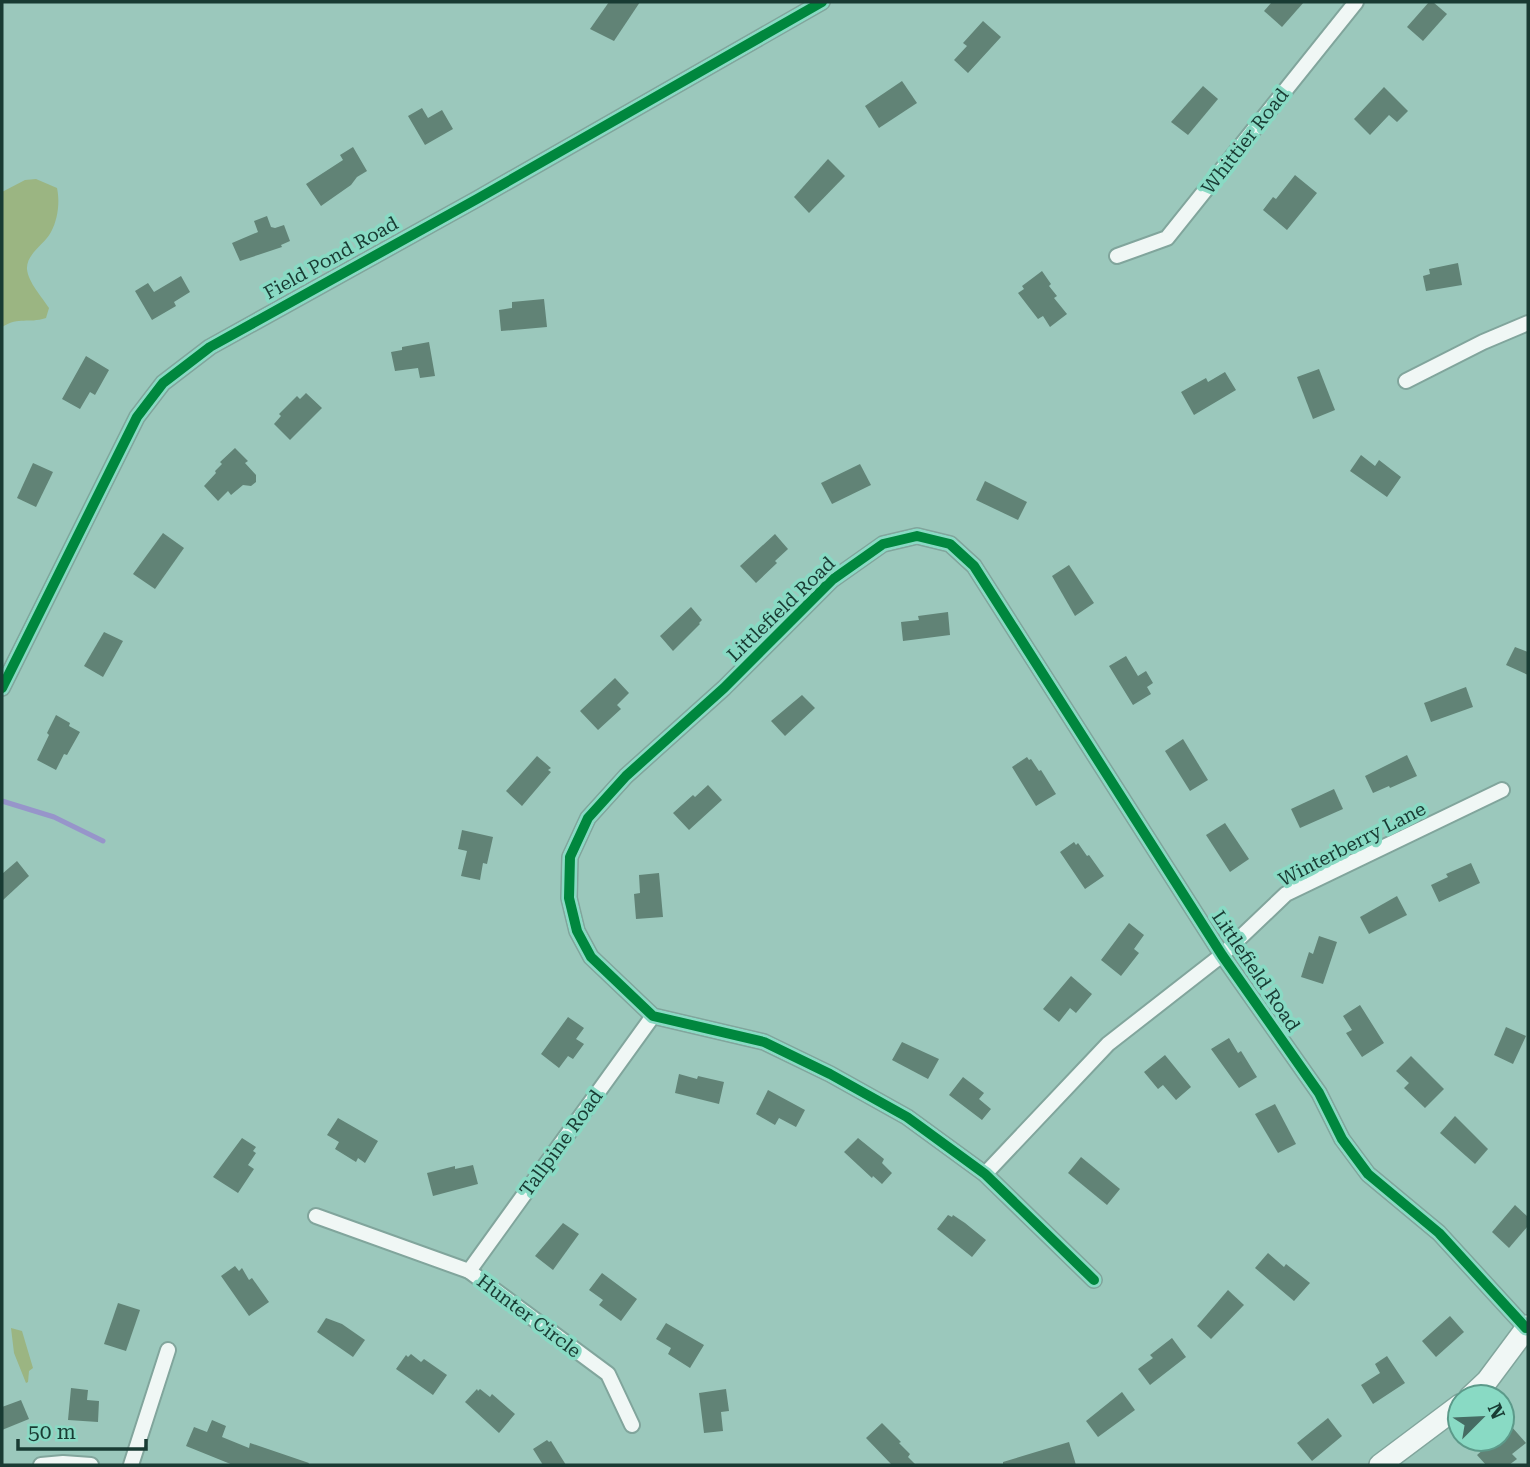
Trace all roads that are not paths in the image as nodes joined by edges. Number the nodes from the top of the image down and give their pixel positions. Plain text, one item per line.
1 (822, 2) edge
2 (1356, 2) edge
3 (1117, 256) dead end
4 (1528, 323) edge
5 (1406, 381) dead end
6 (2, 688) edge
7 (1502, 790) dead end
8 (1222, 955) junction
9 (653, 1016) junction
10 (985, 1174) junction
11 (316, 1216) dead end
12 (469, 1270) junction
13 (1094, 1280) dead end
14 (1527, 1327) edge
15 (168, 1350) dead end
16 (1485, 1383) edge
17 (1446, 1416) edge
18 (632, 1425) dead end
19 (41, 1465) edge
20 (91, 1465) edge
21 (131, 1465) edge
22 (1380, 1465) edge

1 - 6 street, Field Pond Road
2 - 3 street, Whittier Road
4 - 5 street
7 - 8 street, Winterberry Lane
8 - 9 street, Littlefield Road
8 - 10 street, Winterberry Lane
8 - 14 street, Littlefield Road
9 - 10 street
9 - 12 street, Tallpine Road
10 - 13 street
11 - 12 street, Hunter Circle
12 - 18 street, Hunter Circle
14 - 16 street
15 - 21 street
17 - 22 street
19 - 20 street

